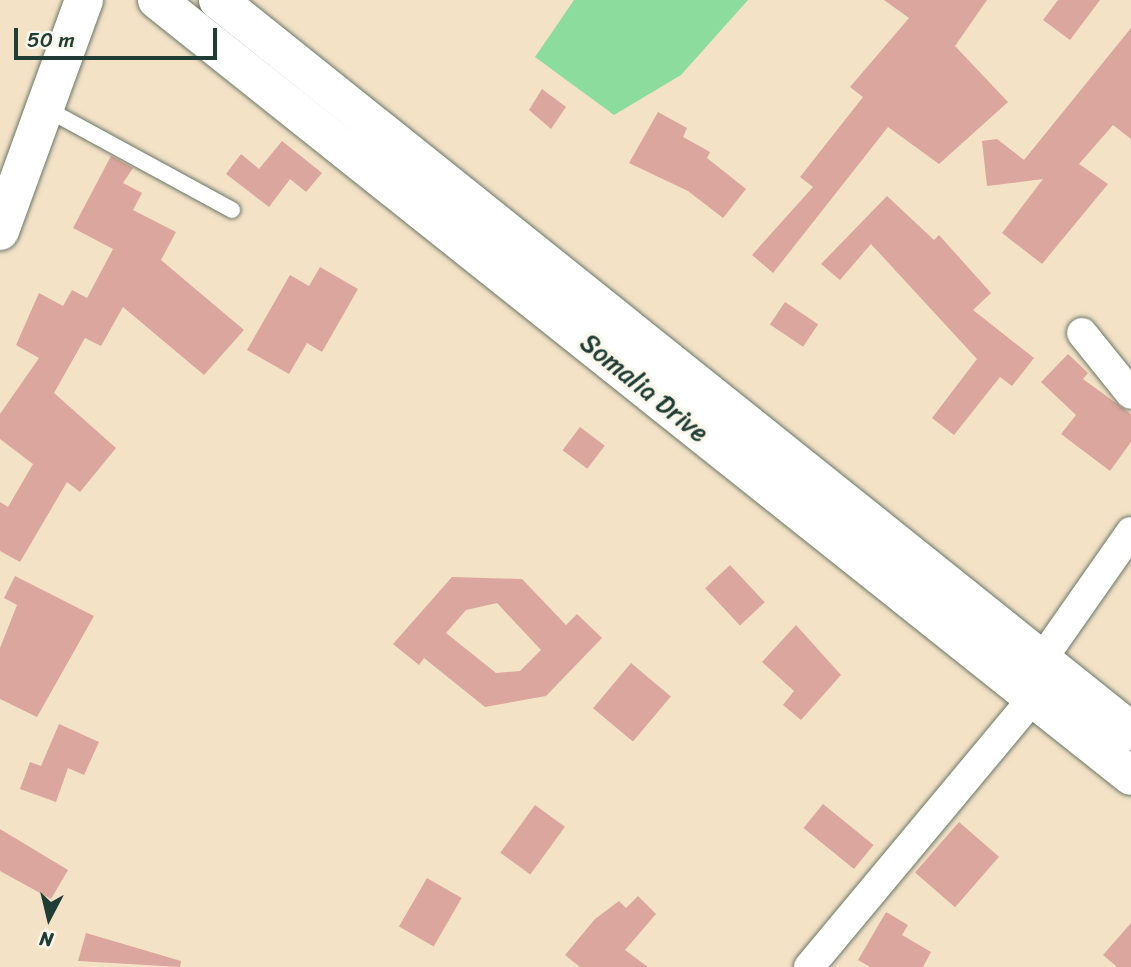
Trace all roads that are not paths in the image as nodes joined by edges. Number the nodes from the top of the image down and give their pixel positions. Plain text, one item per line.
1 (84, 0) edge
2 (157, 0) edge
3 (235, 5) edge
4 (45, 108) junction
5 (232, 210) dead end
6 (0, 231) edge
7 (1082, 333) dead end
8 (1131, 394) edge
9 (1131, 532) edge
10 (1042, 659) junction
11 (1033, 698) junction
12 (1131, 732) edge
13 (1131, 776) edge
14 (809, 967) edge

1 - 4 main road
2 - 11 main road, Somalia Drive
3 - 10 main road, Somalia Drive
4 - 5 lane
4 - 6 main road
7 - 8 street
9 - 10 street
10 - 12 main road, Somalia Drive
11 - 13 main road, Somalia Drive
11 - 14 street

